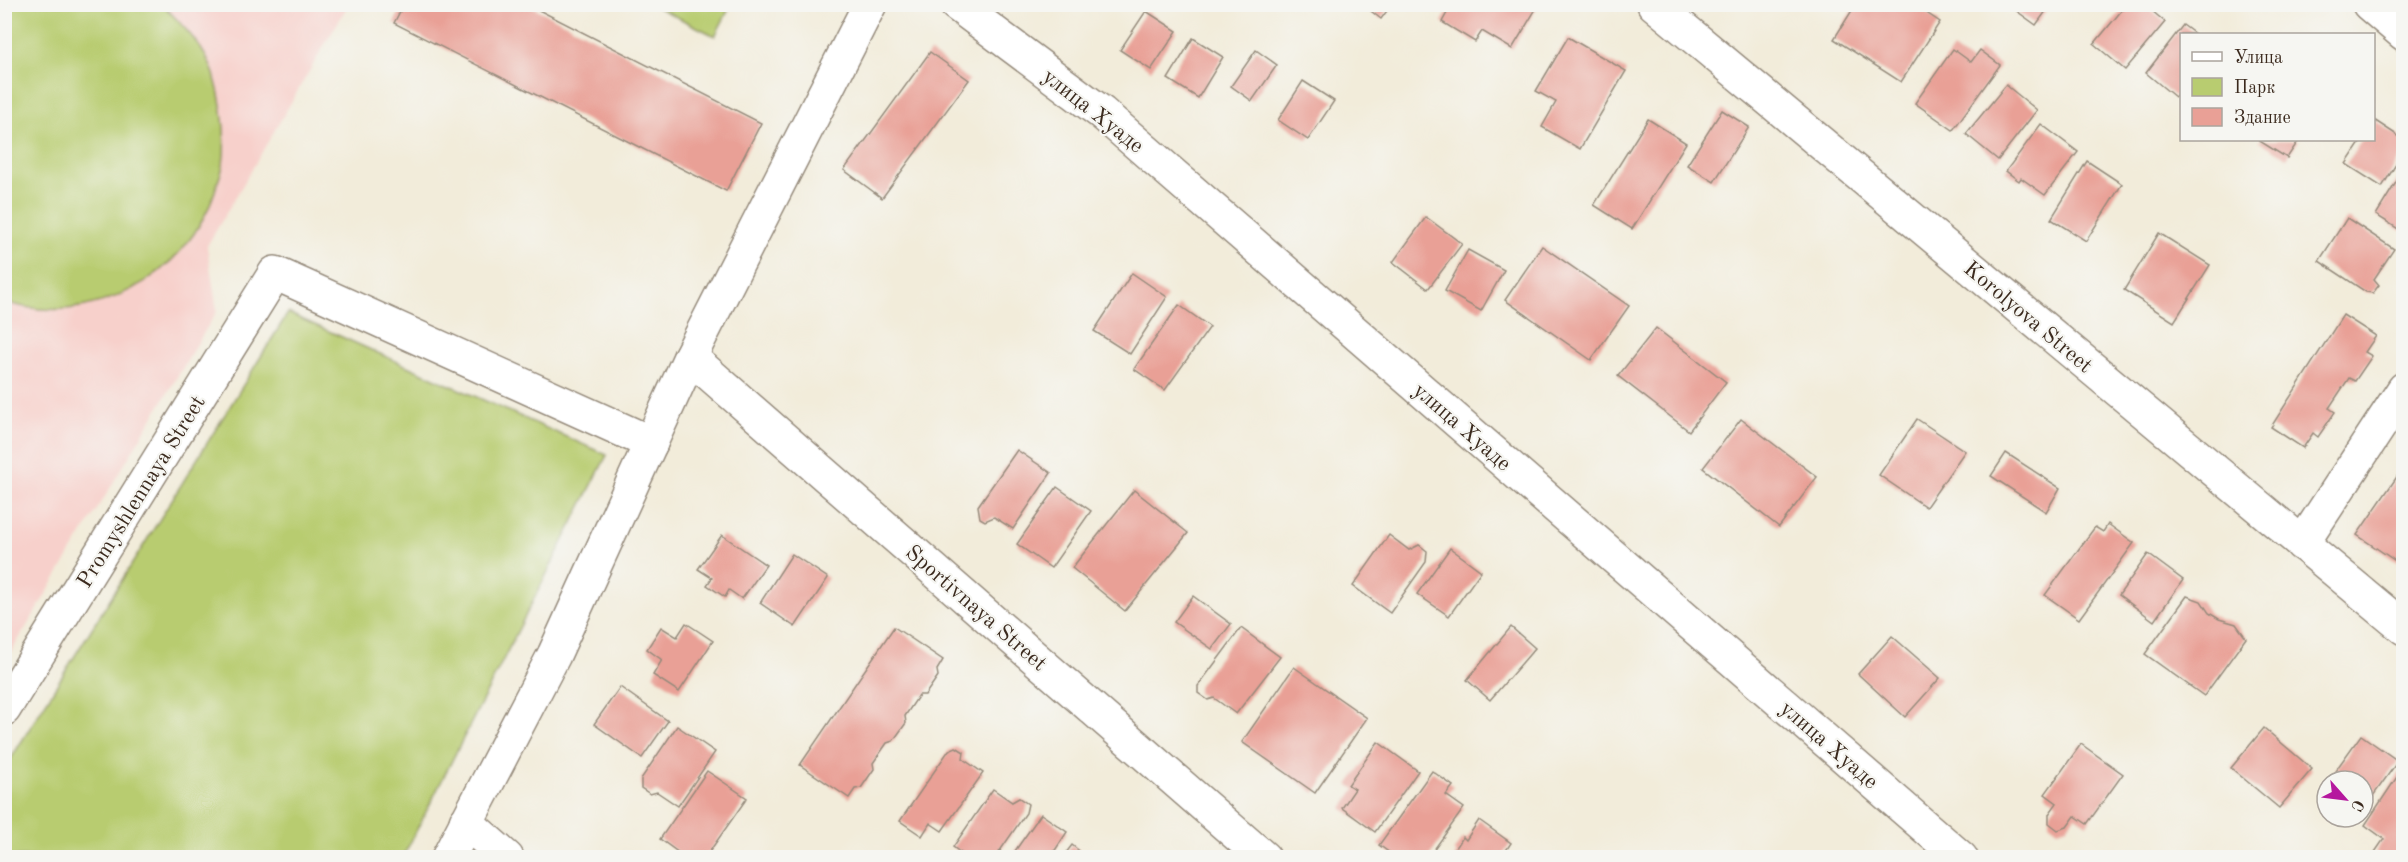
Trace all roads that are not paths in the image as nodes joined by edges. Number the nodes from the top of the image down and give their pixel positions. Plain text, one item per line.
1 (870, 4) edge
2 (956, 4) edge
3 (1654, 4) edge
4 (2369, 4) edge
5 (2403, 34) edge
6 (690, 357) junction
7 (2403, 389) edge
8 (651, 443) junction
9 (2302, 544) junction
10 (2403, 628) edge
11 (4, 709) edge
12 (466, 822) junction
13 (448, 858) edge
14 (507, 858) edge
15 (1264, 858) edge
16 (1961, 858) edge

1 - 6 street
2 - 16 street, улица Хуаде
3 - 9 street, Korolyova Street
4 - 5 street
6 - 8 street
6 - 15 street, Sportivnaya Street
7 - 9 street
8 - 11 street, Promyshlennaya Street
8 - 12 street
9 - 10 street, Korolyova Street
12 - 13 street
12 - 14 street

